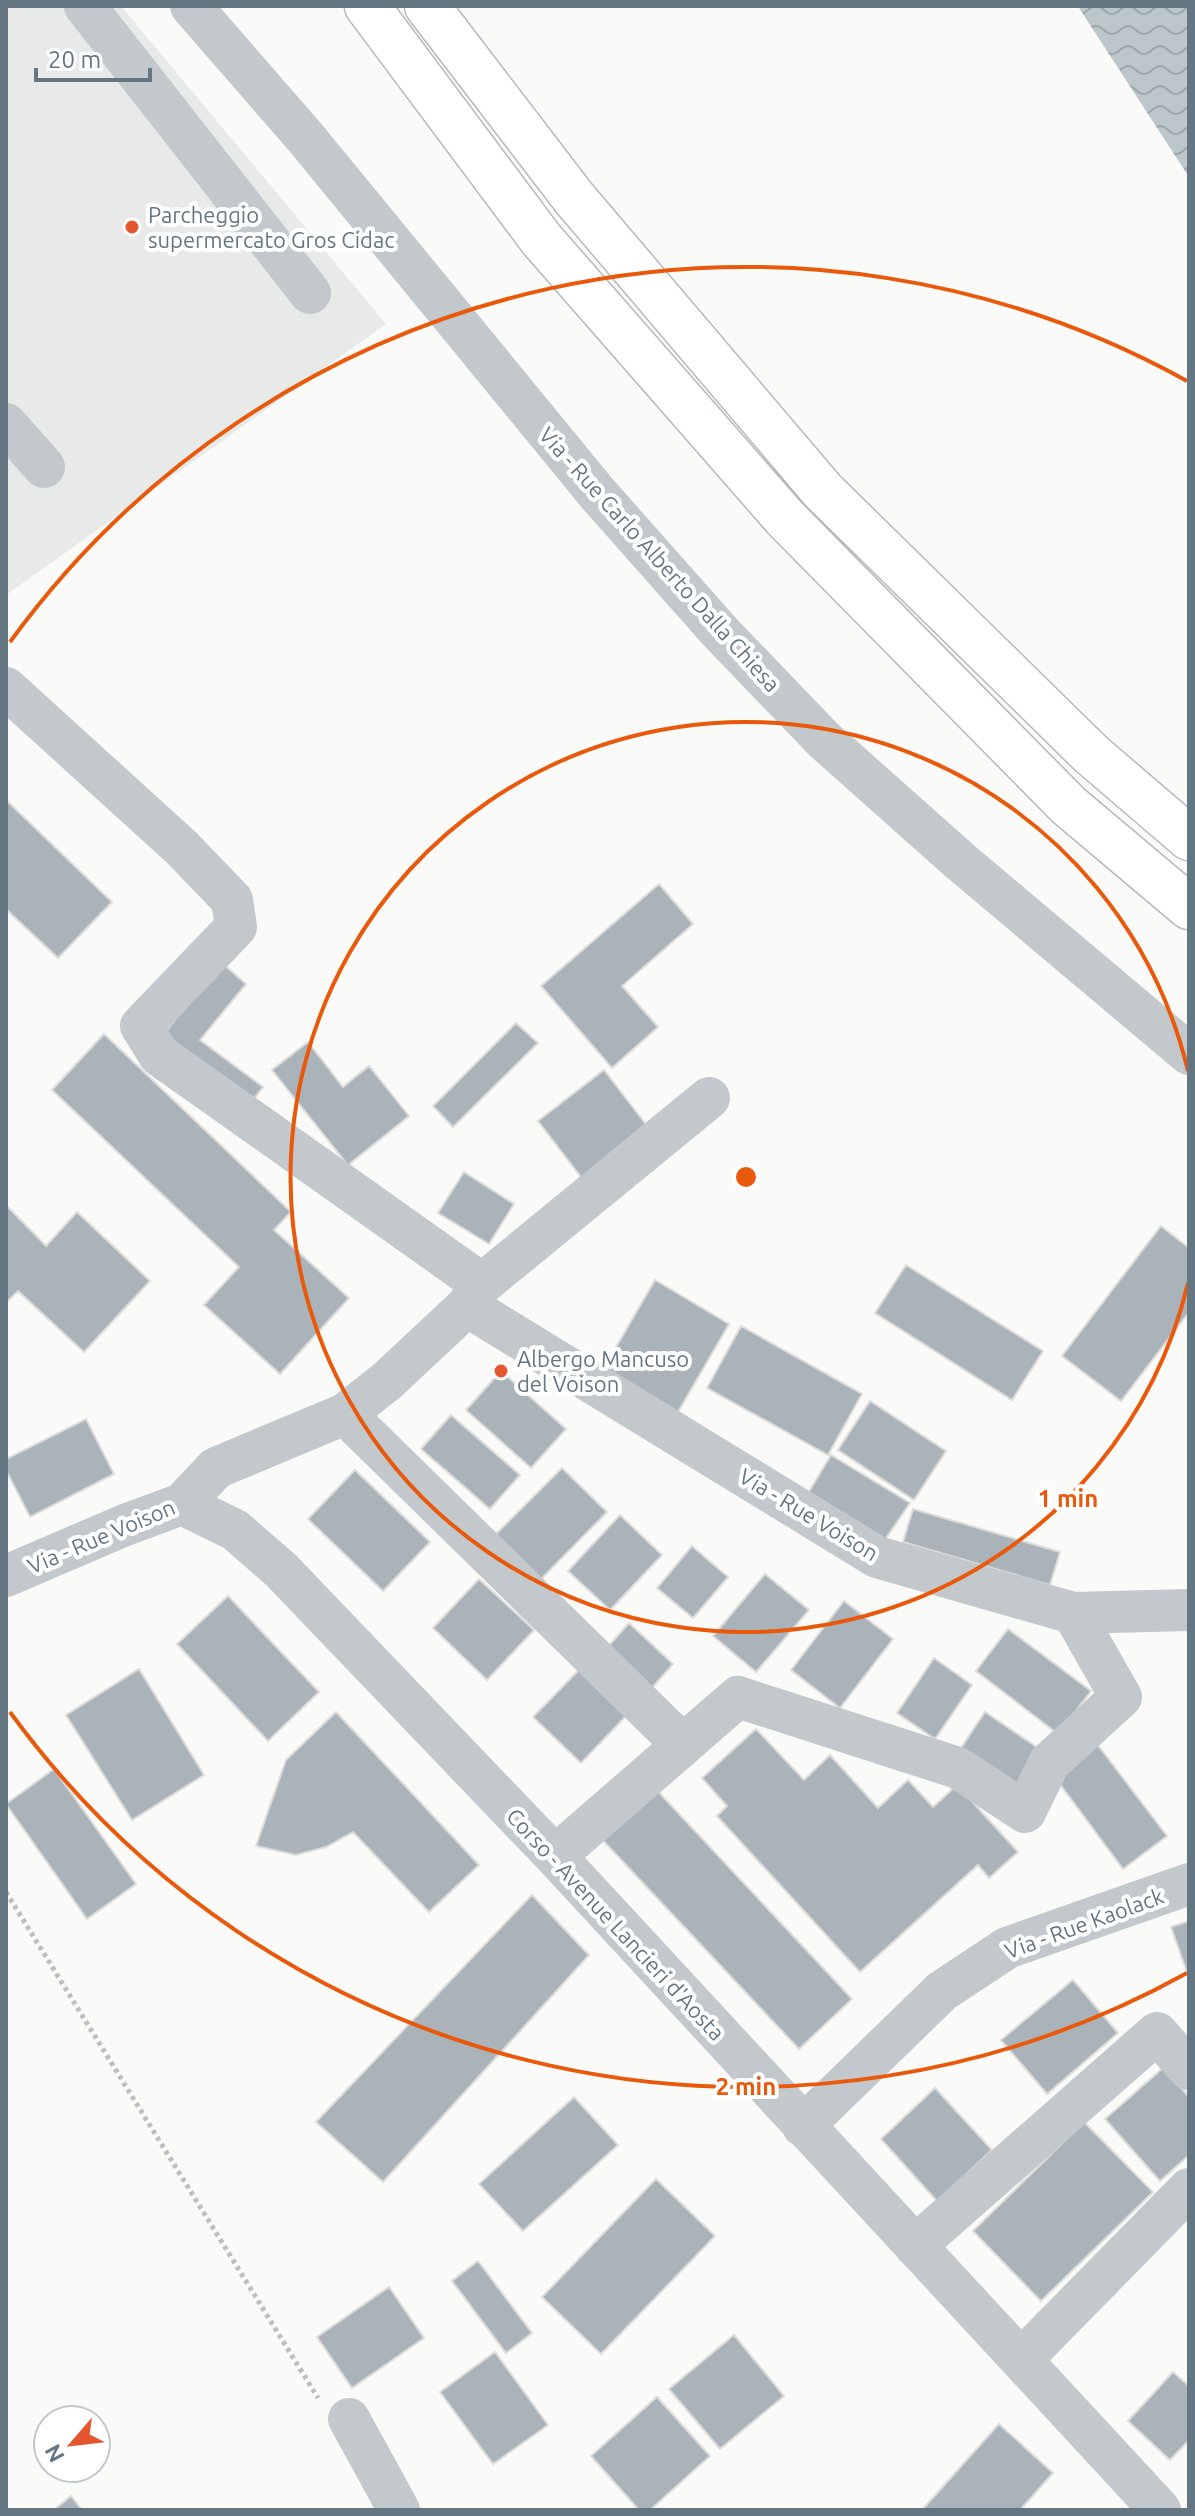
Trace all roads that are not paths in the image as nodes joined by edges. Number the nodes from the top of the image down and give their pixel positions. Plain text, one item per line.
1 (85, 6) edge
2 (191, 6) edge
3 (367, 6) edge
4 (427, 6) edge
5 (310, 293) dead end
6 (6, 424) edge
7 (44, 467) dead end
8 (6, 688) edge
9 (1189, 838) edge
10 (1189, 907) edge
11 (1189, 1054) edge
12 (709, 1098) dead end
13 (474, 1295) junction
14 (345, 1414) junction
15 (182, 1504) junction
16 (6, 1576) edge
17 (1189, 1610) edge
18 (1073, 1613) junction
19 (683, 1745) junction
20 (555, 1856) junction
21 (1189, 1884) edge
22 (1189, 2069) edge
23 (803, 2126) junction
24 (1189, 2189) edge
25 (915, 2246) junction
26 (1021, 2360) junction
27 (349, 2419) road end
28 (399, 2510) edge
29 (1160, 2510) edge

1 - 5 street
2 - 11 street, Via - Rue Carlo Alberto Dalla Chiesa
3 - 10 highway
4 - 9 highway
6 - 7 street
8 - 13 street
12 - 13 street, Via - Rue Voison
13 - 14 street, Via - Rue Voison
13 - 18 street, Via - Rue Voison
14 - 15 street, Via - Rue Voison
14 - 19 street
15 - 16 street, Via - Rue Voison
15 - 20 street, Corso - Avenue Lancieri d'Aosta
17 - 18 street, Via - Rue Voison
18 - 19 street
19 - 20 street
20 - 23 street, Corso - Avenue Lancieri d'Aosta
21 - 23 street, Via - Rue Kaolack
22 - 25 street
23 - 25 street, Corso - Avenue Lancieri d'Aosta
24 - 26 street
25 - 26 street, Corso - Avenue Lancieri d'Aosta
26 - 29 street, Corso - Avenue Lancieri d'Aosta
27 - 28 street

